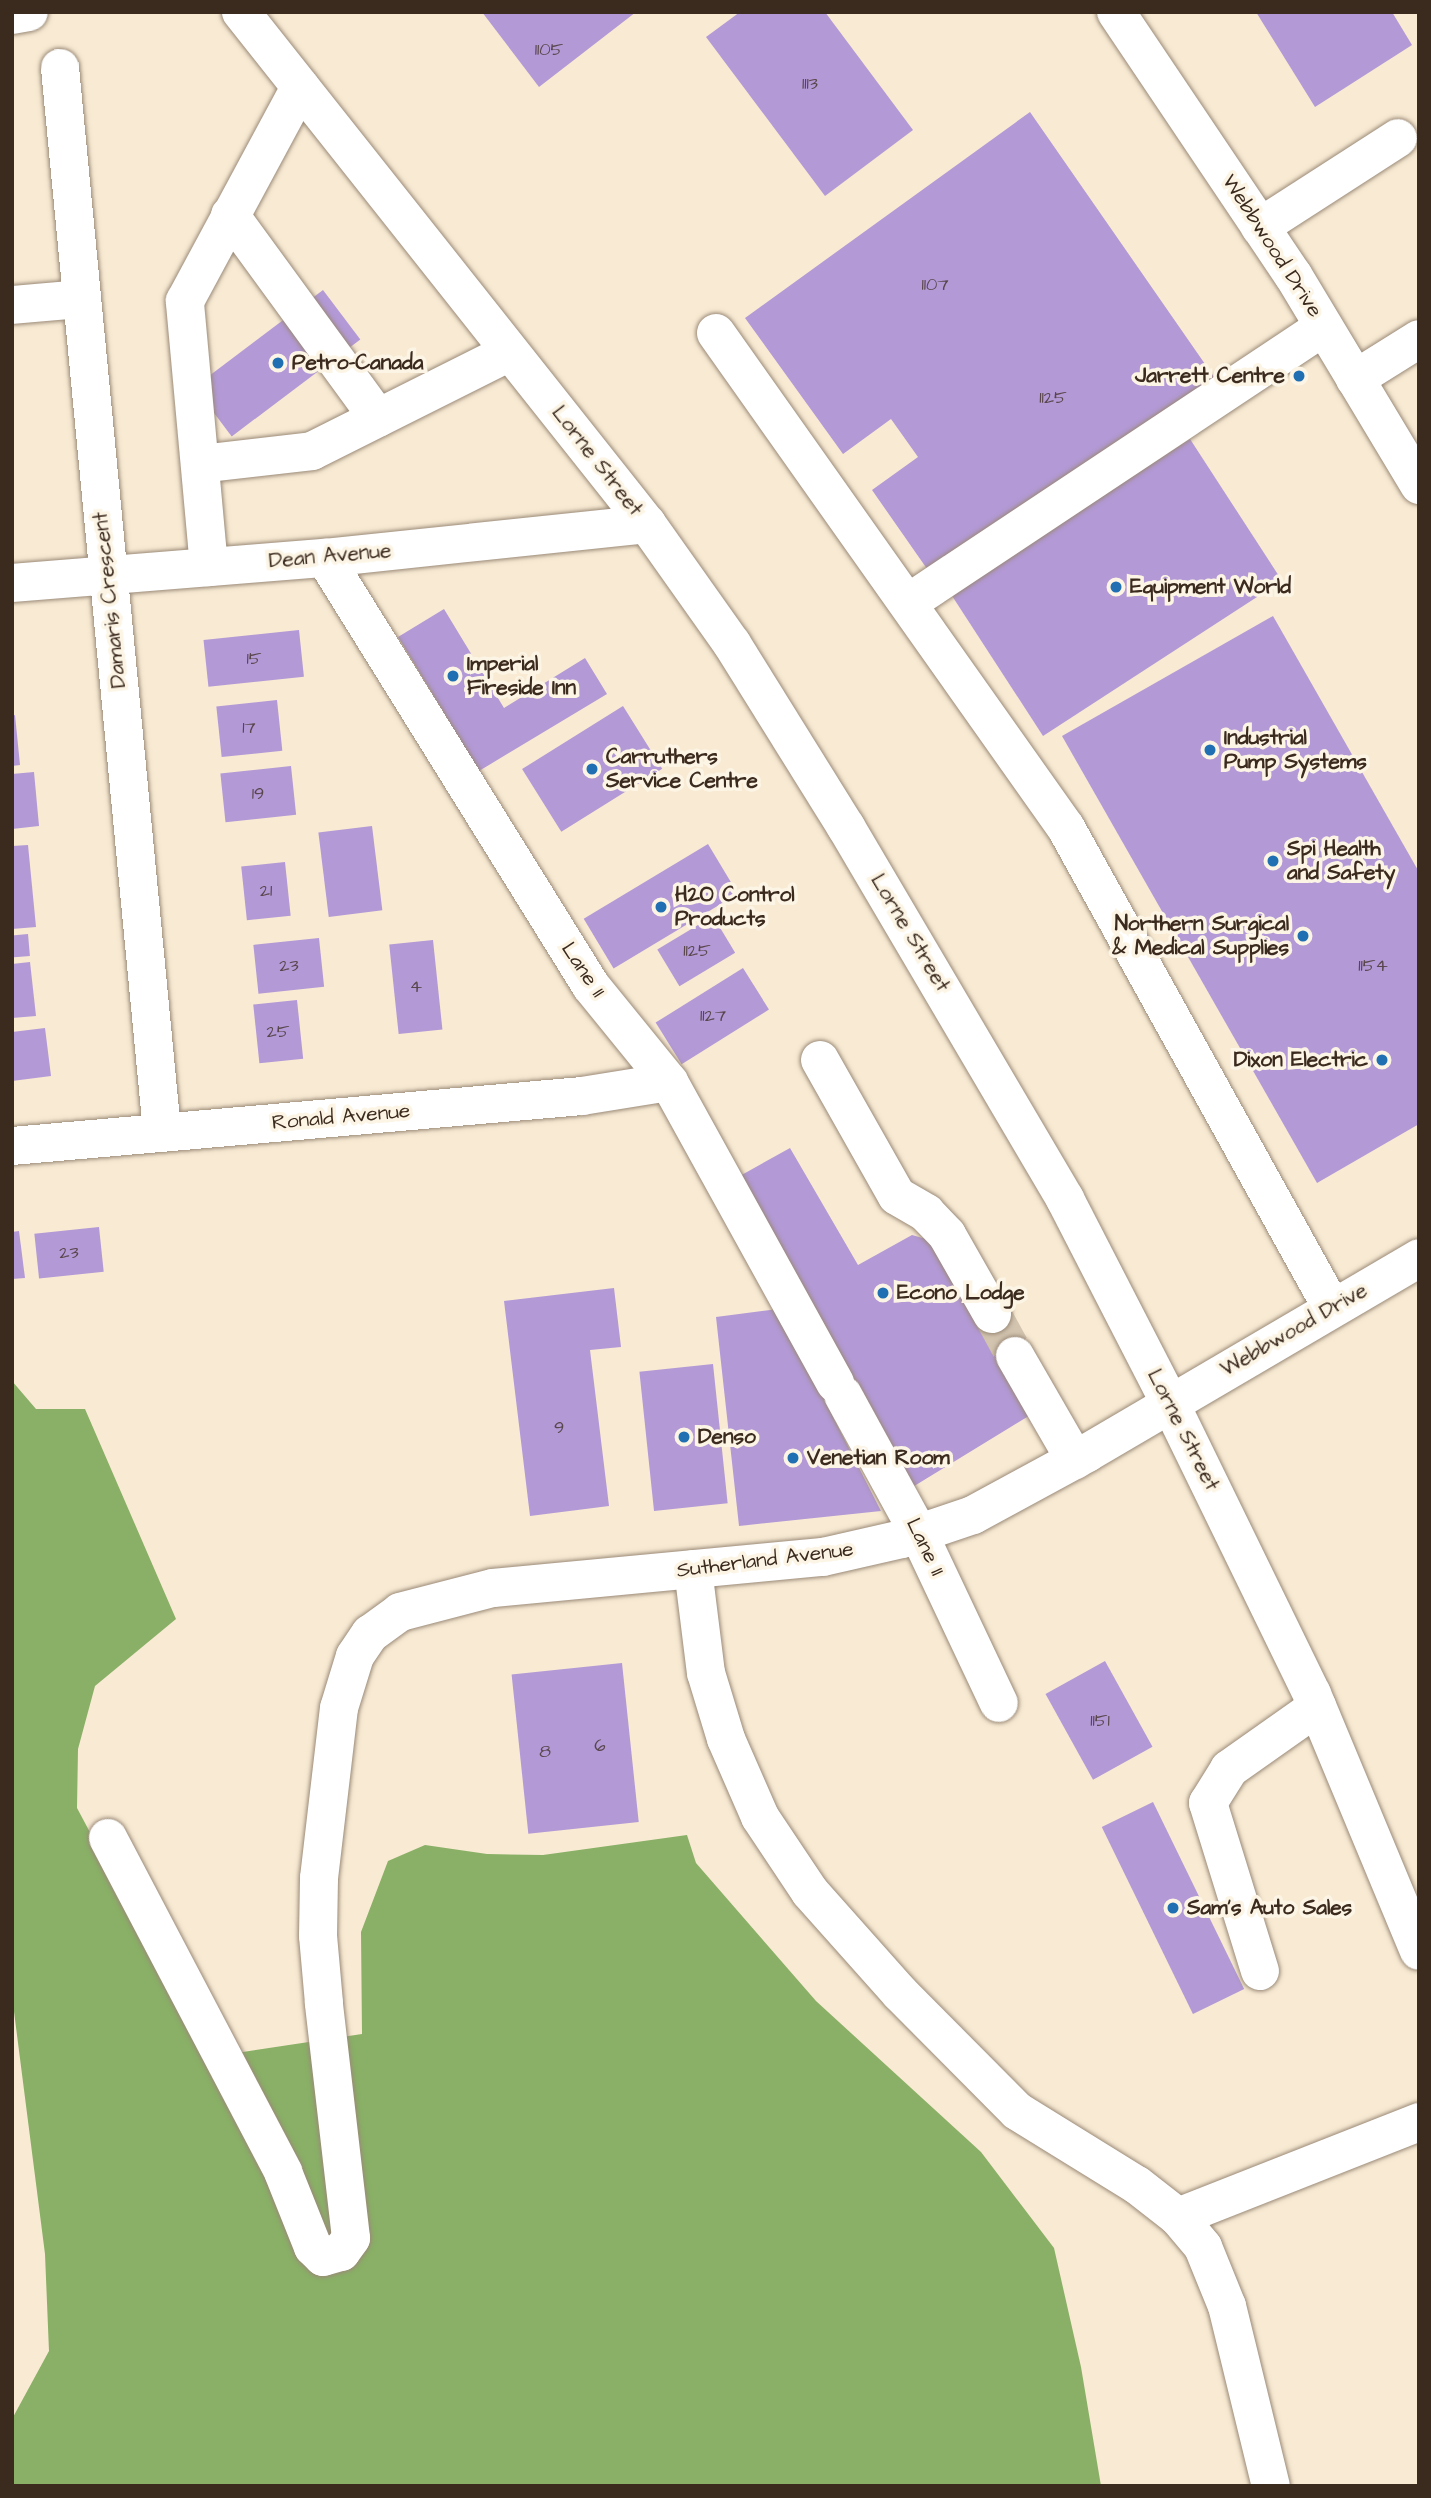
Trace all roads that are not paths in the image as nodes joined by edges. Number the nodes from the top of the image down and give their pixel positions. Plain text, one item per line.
1 (29, 12) edge
2 (241, 12) edge
3 (1116, 12) edge
4 (12, 15) edge
5 (61, 68) dead end
6 (300, 87) junction
7 (1398, 138) dead end
8 (230, 215) junction
9 (1261, 227) junction
10 (81, 299) junction
11 (12, 304) edge
12 (1324, 327) junction
13 (716, 333) dead end
14 (1419, 339) edge
15 (510, 352) junction
16 (1355, 379) junction
17 (378, 418) junction
18 (200, 464) junction
19 (1418, 483) edge
20 (647, 524) junction
21 (325, 558) junction
22 (209, 567) junction
23 (107, 575) junction
24 (12, 583) edge
25 (908, 603) junction
26 (820, 1060) dead end
27 (669, 1082) junction
28 (162, 1132) junction
29 (12, 1146) edge
30 (1419, 1258) edge
31 (1332, 1308) junction
32 (992, 1314) tunnel mouth
33 (1015, 1356) tunnel mouth
34 (1169, 1401) junction
35 (1075, 1460) junction
36 (918, 1532) junction
37 (693, 1569) junction
38 (999, 1703) dead end
39 (1317, 1707) junction
40 (108, 1838) dead end
41 (1419, 1951) edge
42 (1260, 1971) dead end
43 (1419, 2122) edge
44 (1178, 2217) junction
45 (1271, 2486) edge

1 - 4 street
2 - 6 street, Lorne Street
3 - 9 street, Webbwood Drive
5 - 10 street, Damaris Crescent
6 - 8 street
6 - 15 street, Lorne Street
7 - 9 street
8 - 17 street
8 - 18 street
9 - 12 street, Webbwood Drive
10 - 11 street
10 - 23 street, Damaris Crescent
12 - 16 street, Webbwood Drive
12 - 25 street
13 - 25 street
14 - 16 street
15 - 17 street
15 - 20 street, Lorne Street
16 - 19 street, Webbwood Drive
17 - 18 street
18 - 22 street
20 - 21 street, Dean Avenue
20 - 34 street, Lorne Street
21 - 22 street, Dean Avenue
21 - 27 street, Lane 11
22 - 23 street, Dean Avenue
23 - 24 street, Dean Avenue
23 - 28 street, Damaris Crescent
25 - 31 street
26 - 32 street
27 - 28 street, Ronald Avenue
27 - 36 street, Lane 11
28 - 29 street, Ronald Avenue
30 - 31 street, Webbwood Drive
31 - 34 street, Webbwood Drive
33 - 35 street
34 - 35 street, Sutherland Avenue
34 - 39 street, Lorne Street
35 - 36 street, Sutherland Avenue
36 - 37 street, Sutherland Avenue
36 - 38 street, Lane 11
37 - 40 street, Sutherland Avenue
37 - 44 street
39 - 41 street, Lorne Street
39 - 42 street
43 - 44 street
44 - 45 street

